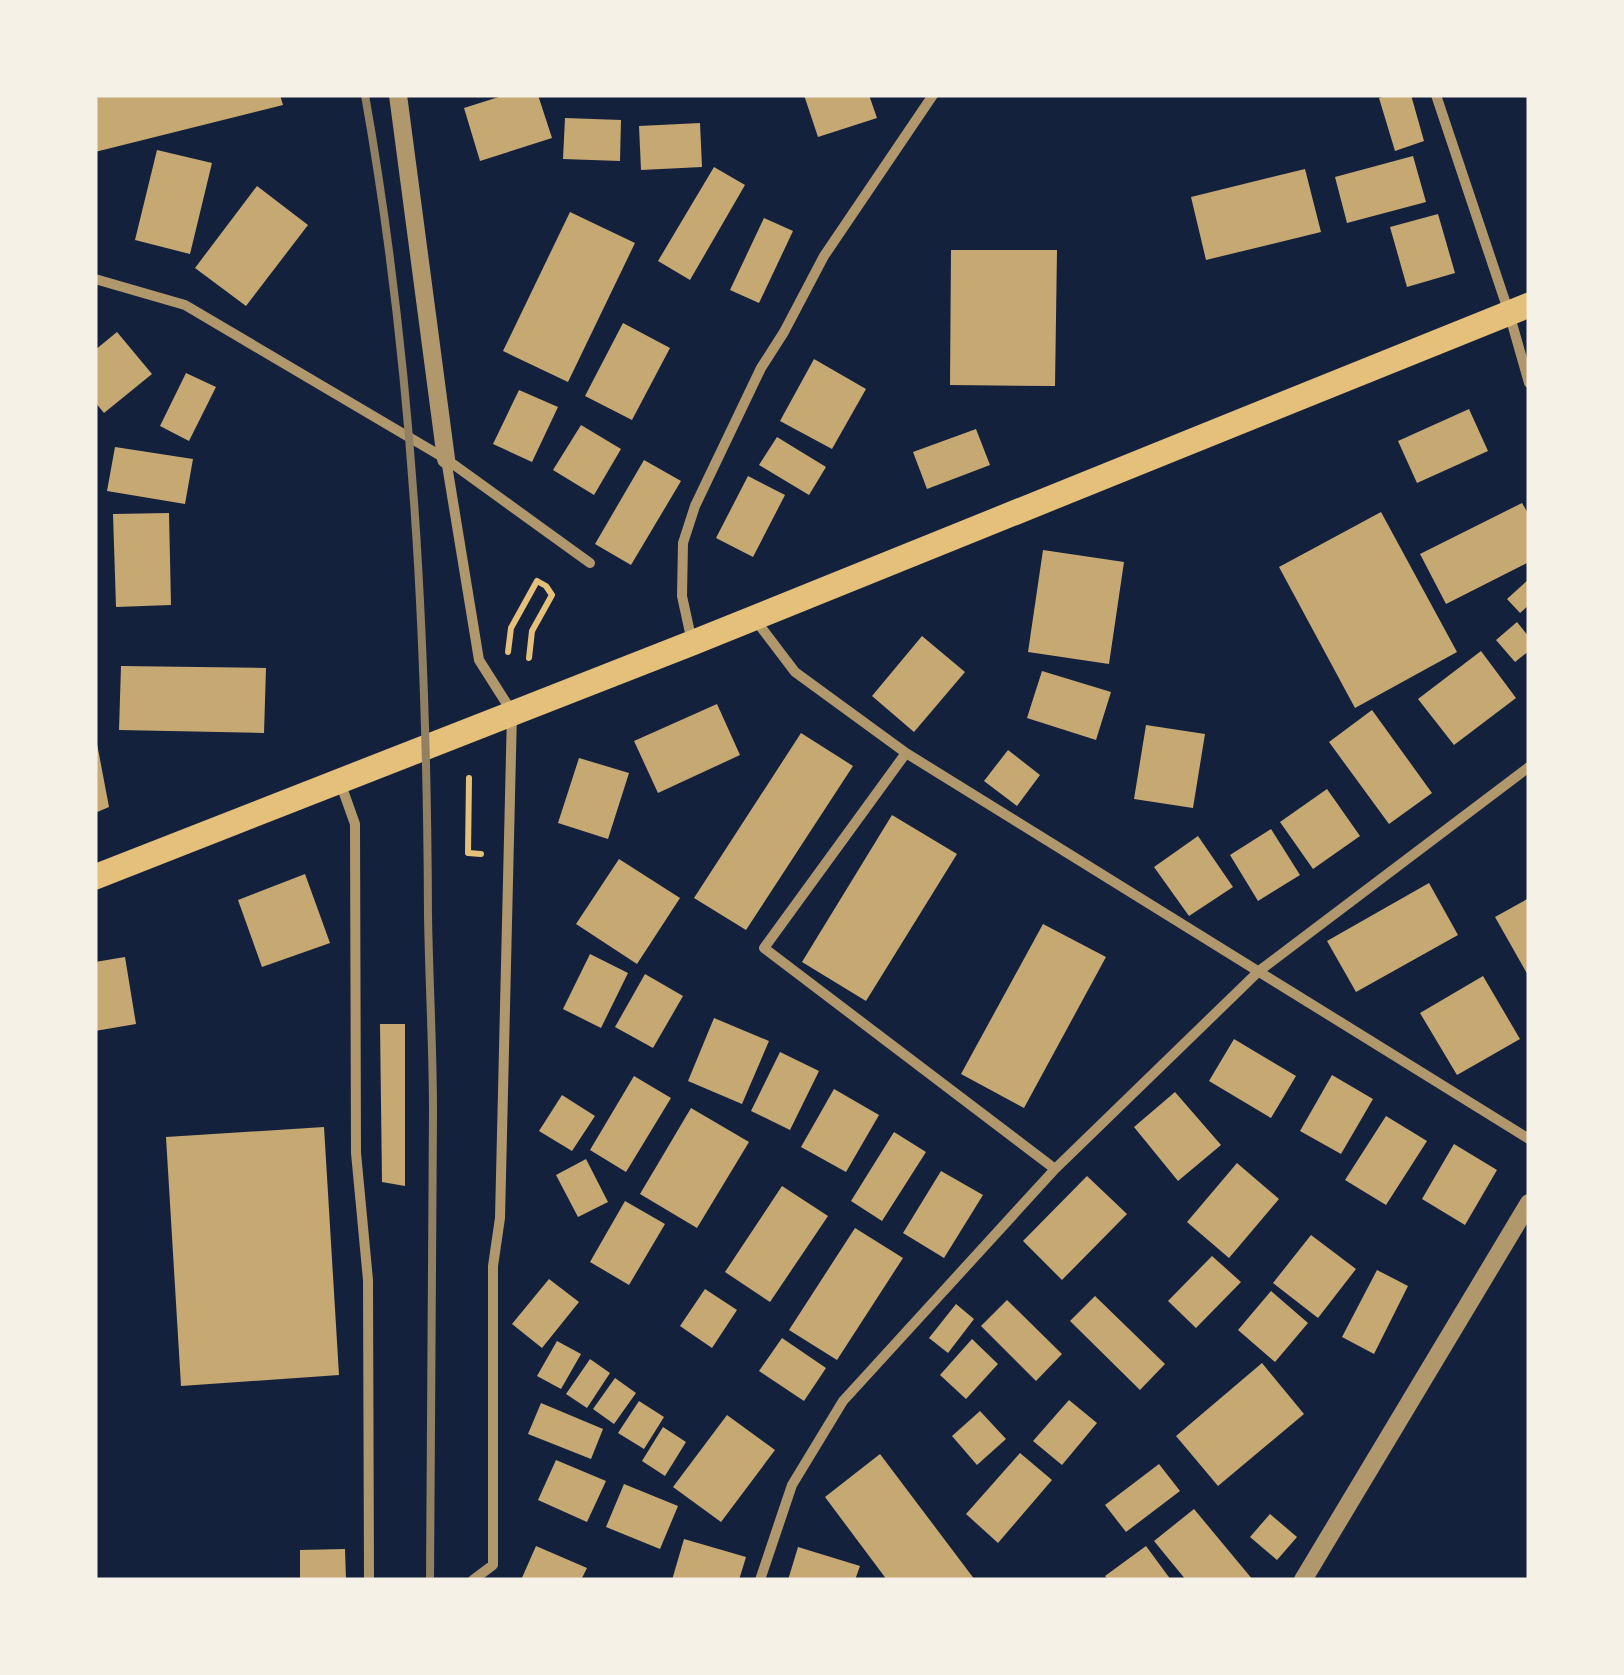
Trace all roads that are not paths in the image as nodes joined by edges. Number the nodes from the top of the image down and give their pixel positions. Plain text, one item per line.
1 (398, 95) edge
2 (933, 95) edge
3 (1436, 95) edge
4 (95, 278) edge
5 (1519, 309) edge
6 (1529, 383) edge
7 (446, 458) junction
8 (590, 563) dead end
9 (753, 618) junction
10 (692, 642) junction
11 (512, 712) junction
12 (906, 753) junction
13 (1529, 766) edge
14 (340, 780) junction
15 (95, 877) edge
16 (1259, 971) junction
17 (1529, 1139) edge
18 (1055, 1169) junction
19 (1529, 1203) edge
20 (369, 1580) edge
21 (473, 1580) edge
22 (760, 1580) edge
23 (1304, 1580) edge

1 - 7 street
2 - 10 street
3 - 5 street
4 - 7 street
5 - 6 street
5 - 9 main road
7 - 8 street
7 - 11 street
9 - 10 main road
9 - 12 street
10 - 11 main road
11 - 14 main road
11 - 21 street
12 - 16 street
12 - 18 street
13 - 16 street
14 - 15 main road
14 - 20 street
16 - 17 street
16 - 18 street
18 - 22 street
19 - 23 street

